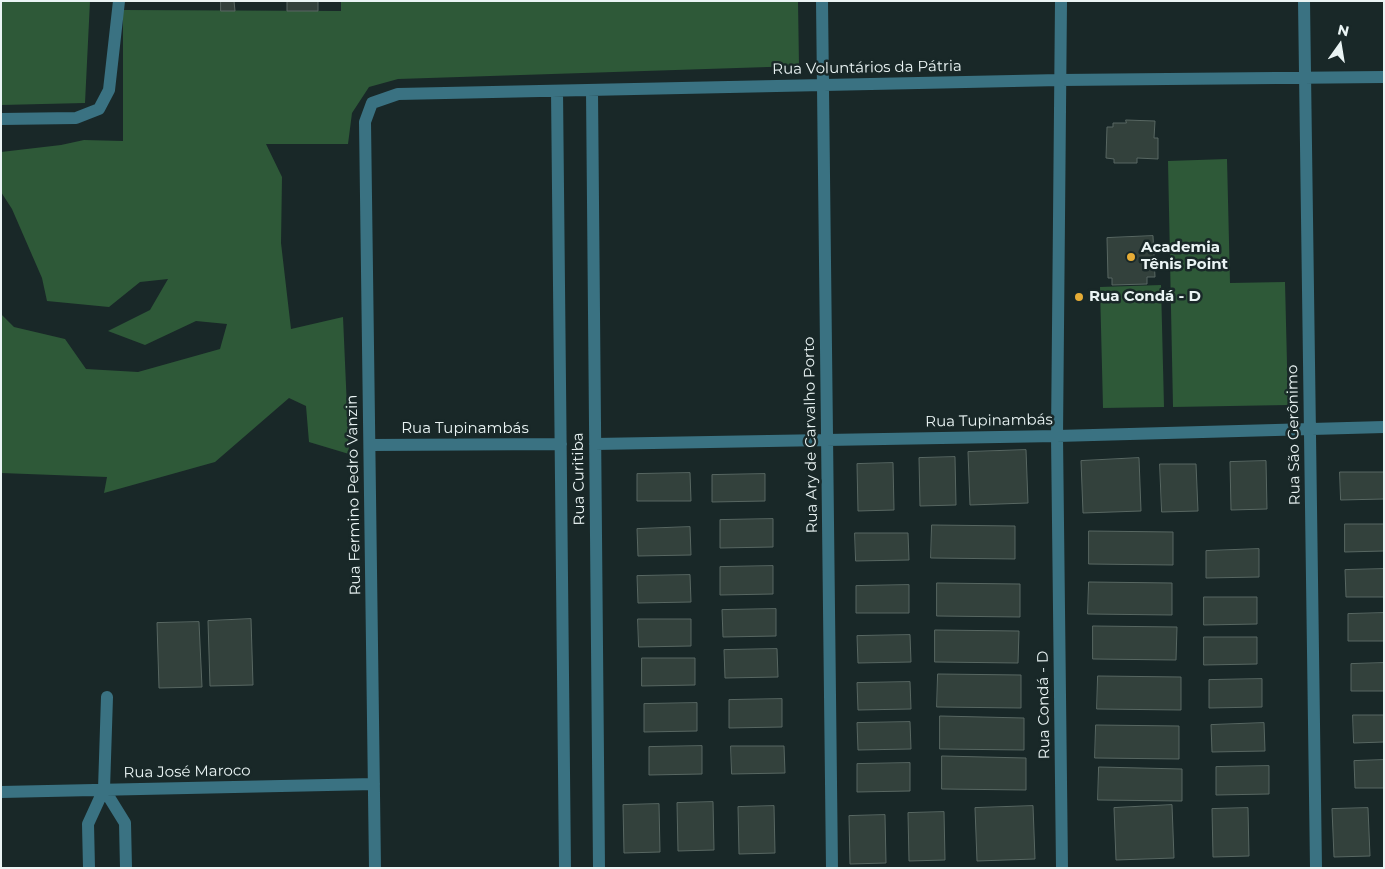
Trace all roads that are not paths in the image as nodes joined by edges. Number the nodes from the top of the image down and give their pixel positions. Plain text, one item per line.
1 (118, 1) edge
2 (822, 1) edge
3 (1061, 1) edge
4 (1304, 1) edge
5 (1384, 77) edge
6 (1305, 78) junction
7 (1060, 80) junction
8 (823, 86) junction
9 (592, 91) junction
10 (557, 92) junction
11 (1, 119) edge
12 (365, 122) joint
13 (1384, 426) edge
14 (1310, 428) junction
15 (1057, 436) junction
16 (827, 440) junction
17 (561, 444) junction
18 (595, 444) junction
19 (370, 446) junction
20 (107, 698) dead end
21 (374, 784) junction
22 (104, 790) junction
23 (1, 792) edge
24 (89, 868) edge
25 (126, 868) edge
26 (375, 868) edge
27 (565, 868) edge
28 (599, 868) edge
29 (832, 868) edge
30 (1062, 868) edge
31 (1316, 868) edge

1 - 11 street
2 - 8 street, Rua Ary de Carvalho Porto
3 - 7 street, Rua Condá - D
4 - 6 street, Rua São Gerônimo
5 - 6 street, Rua Voluntários da Pátria
6 - 7 street, Rua Voluntários da Pátria
6 - 14 street, Rua São Gerônimo
7 - 8 street, Rua Voluntários da Pátria
7 - 15 street, Rua Condá - D
8 - 9 street, Rua Voluntários da Pátria
8 - 16 street, Rua Ary de Carvalho Porto
9 - 10 street, Rua Voluntários da Pátria
9 - 18 street, Rua Curitiba
10 - 12 street, Rua Voluntários da Pátria
10 - 17 street, Rua Curitiba
12 - 19 street, Rua Fermino Pedro Vanzin
13 - 14 street, Rua Tupinambás
14 - 15 street, Rua Tupinambás
14 - 31 street, Rua São Gerônimo
15 - 16 street, Rua Tupinambás
15 - 30 street, Rua Condá - D
16 - 18 street, Rua Tupinambás
16 - 29 street, Rua Ary de Carvalho Porto
17 - 19 street, Rua Tupinambás
17 - 27 street, Rua Curitiba
18 - 28 street, Rua Curitiba
19 - 21 street, Rua Fermino Pedro Vanzin
20 - 22 street
21 - 22 street, Rua José Maroco
21 - 26 street, Rua Fermino Pedro Vanzin
22 - 23 street, Rua José Maroco
22 - 24 street
22 - 25 street

